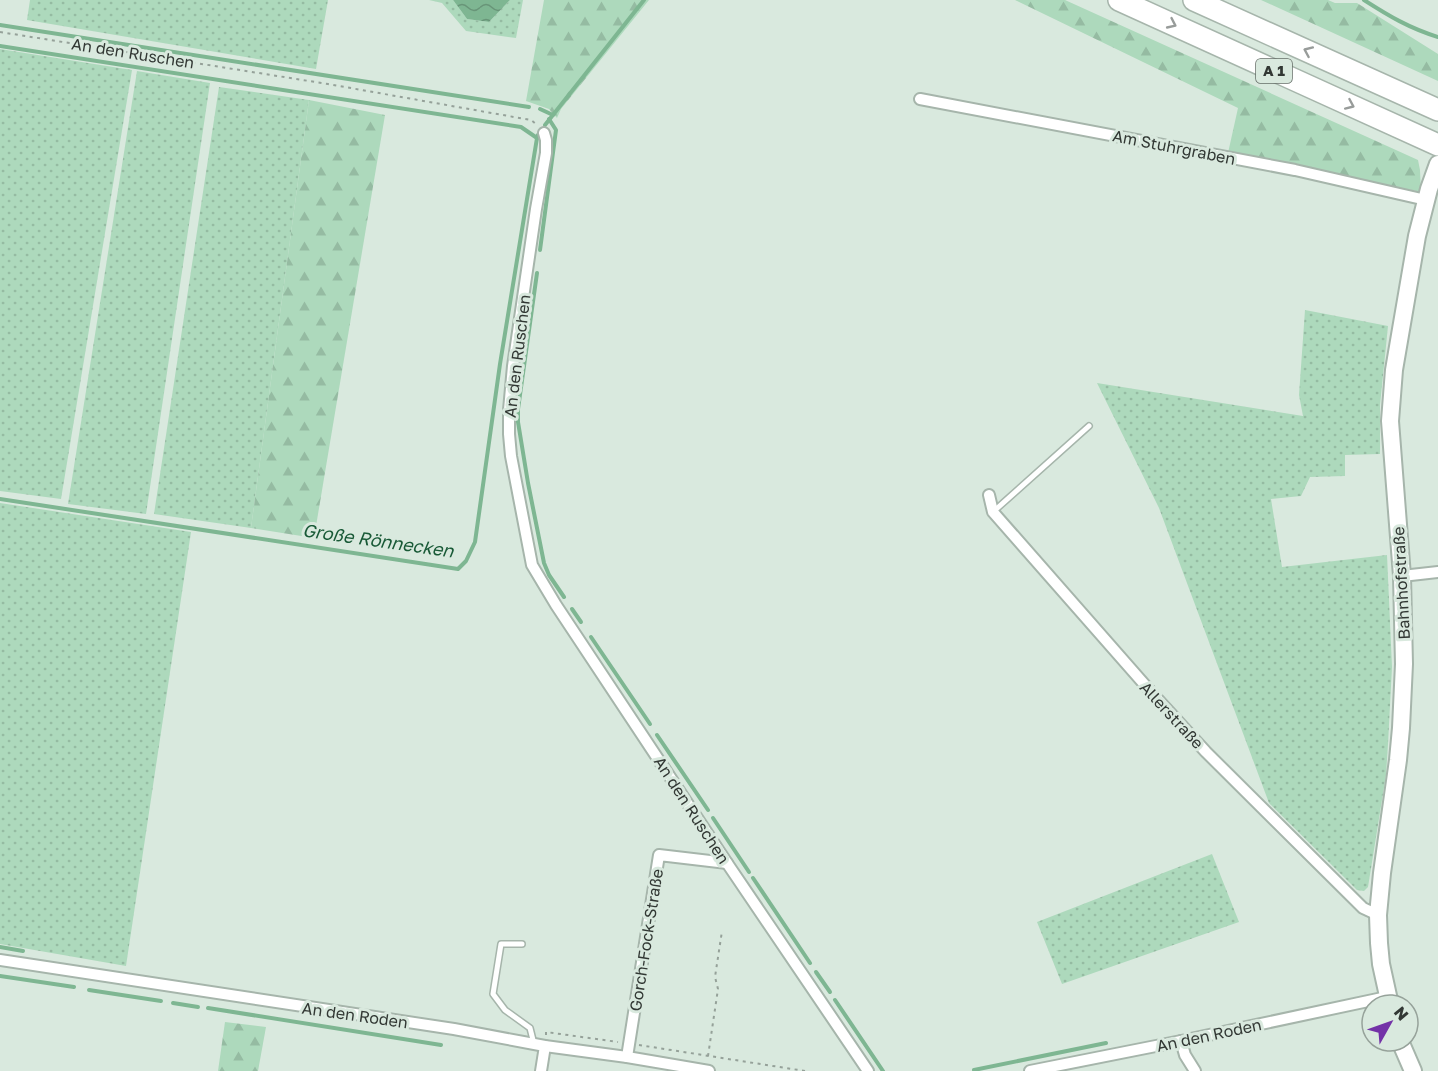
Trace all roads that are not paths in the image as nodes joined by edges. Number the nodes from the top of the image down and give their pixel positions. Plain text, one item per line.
1 (1119, 0) edge
2 (1194, 0) edge
3 (920, 99) dead end
4 (1438, 110) edge
5 (544, 133) road end
6 (1434, 143) edge
7 (1438, 164) edge
8 (1426, 200) junction
9 (1089, 426) dead end
10 (989, 495) dead end
11 (993, 512) junction
12 (1438, 572) edge
13 (1402, 576) junction
14 (726, 863) junction
15 (1378, 915) junction
16 (522, 944) dead end
17 (0, 960) edge
18 (1387, 993) edge
19 (1360, 1007) edge
20 (1181, 1041) junction
21 (539, 1045) junction
22 (1405, 1053) edge
23 (627, 1057) junction
24 (541, 1071) edge
25 (706, 1071) edge
26 (868, 1071) edge
27 (1030, 1071) edge
28 (1196, 1071) edge
29 (1413, 1071) edge

1 -> 6 highway, A 1
4 -> 2 highway, A 1
3 - 8 street, Am Stuhrgraben
5 - 14 street, An den Ruschen
7 - 8 street, Bahnhofstraße
8 - 13 street, Bahnhofstraße
9 - 11 lane
10 - 11 street, Allerstraße
11 - 15 street, Allerstraße
12 - 13 street
13 - 15 street, Bahnhofstraße
14 - 23 street, Gorch-Fock-Straße
14 - 26 street, An den Ruschen
15 - 18 street, Bahnhofstraße
16 - 21 lane
17 - 21 street, An den Roden
19 - 20 street, An den Roden
20 - 27 street, An den Roden
20 - 28 street
21 - 23 street, An den Roden
21 - 24 street
22 - 29 street
23 - 25 street, An den Roden

